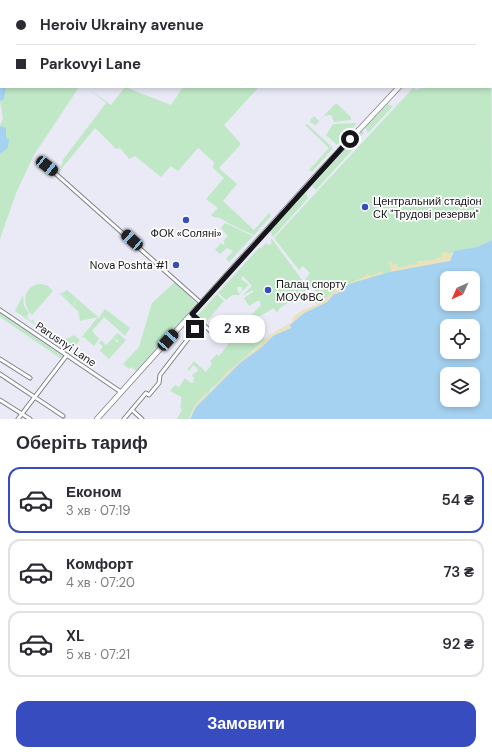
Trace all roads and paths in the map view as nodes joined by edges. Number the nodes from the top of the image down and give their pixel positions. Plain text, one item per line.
1 (398, 88) edge
2 (47, 166) dead end
3 (201, 303) junction
4 (0, 310) edge
5 (192, 314) junction
6 (201, 322) junction
7 (218, 338) dead end
8 (67, 355) junction
9 (0, 359) edge
10 (0, 374) edge
11 (30, 378) dead end
12 (121, 392) junction
13 (34, 397) junction
14 (0, 400) edge
15 (132, 410) junction
16 (22, 414) junction
17 (63, 416) dead end
18 (18, 419) edge
19 (30, 419) edge
20 (97, 419) edge
21 (124, 419) edge
22 (142, 419) edge

1 - 3 highway
2 - 3 street
3 - 5 highway
4 - 8 street, Parusnyi Lane
5 - 6 street
5 - 12 highway
6 - 7 street
6 - 15 street
8 - 12 street, Parusnyi Lane
8 - 13 street
9 - 11 street
10 - 13 street
12 - 20 highway
13 - 16 street
13 - 17 street
14 - 16 street
15 - 21 street
15 - 22 street
16 - 18 street
16 - 19 street

